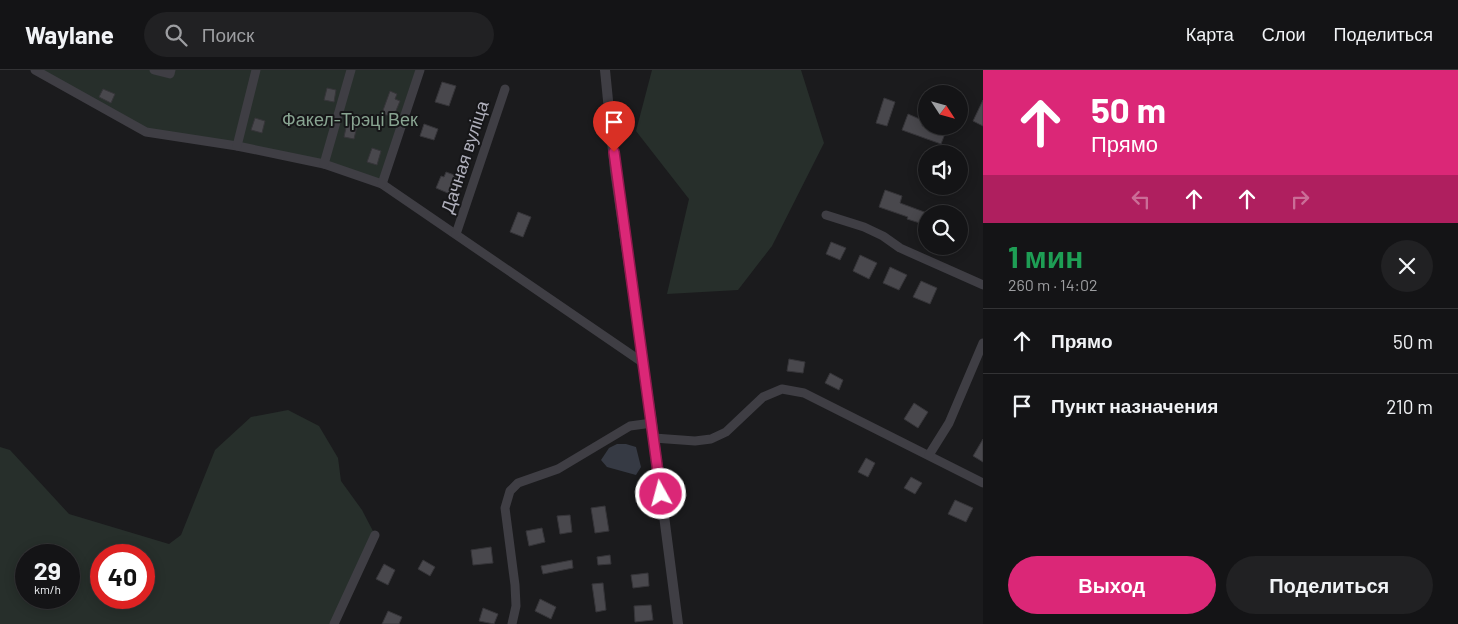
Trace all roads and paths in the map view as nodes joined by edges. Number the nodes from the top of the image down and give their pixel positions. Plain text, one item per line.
1 (35, 70) edge
2 (154, 70) edge
3 (171, 70) edge
4 (256, 70) edge
5 (352, 70) edge
6 (420, 70) edge
7 (605, 70) edge
8 (505, 89) dead end
9 (237, 146) junction
10 (324, 164) junction
11 (382, 184) junction
12 (826, 215) dead end
13 (456, 234) junction
14 (983, 285) edge
15 (983, 343) edge
16 (642, 362) junction
17 (652, 424) junction
18 (654, 438) junction
19 (929, 455) junction
20 (983, 483) edge
21 (375, 535) dead end
22 (334, 624) edge
23 (512, 624) edge
24 (678, 624) edge

1 - 9 street
2 - 3 street
4 - 9 street
5 - 10 street
6 - 11 street
7 - 16 street
8 - 13 street, Дачная вуліца
9 - 10 street
10 - 11 street
11 - 13 street
12 - 14 street
13 - 16 street
15 - 19 street
16 - 17 street
17 - 18 street
17 - 23 street
18 - 19 street
18 - 24 street
19 - 20 street
21 - 22 street

